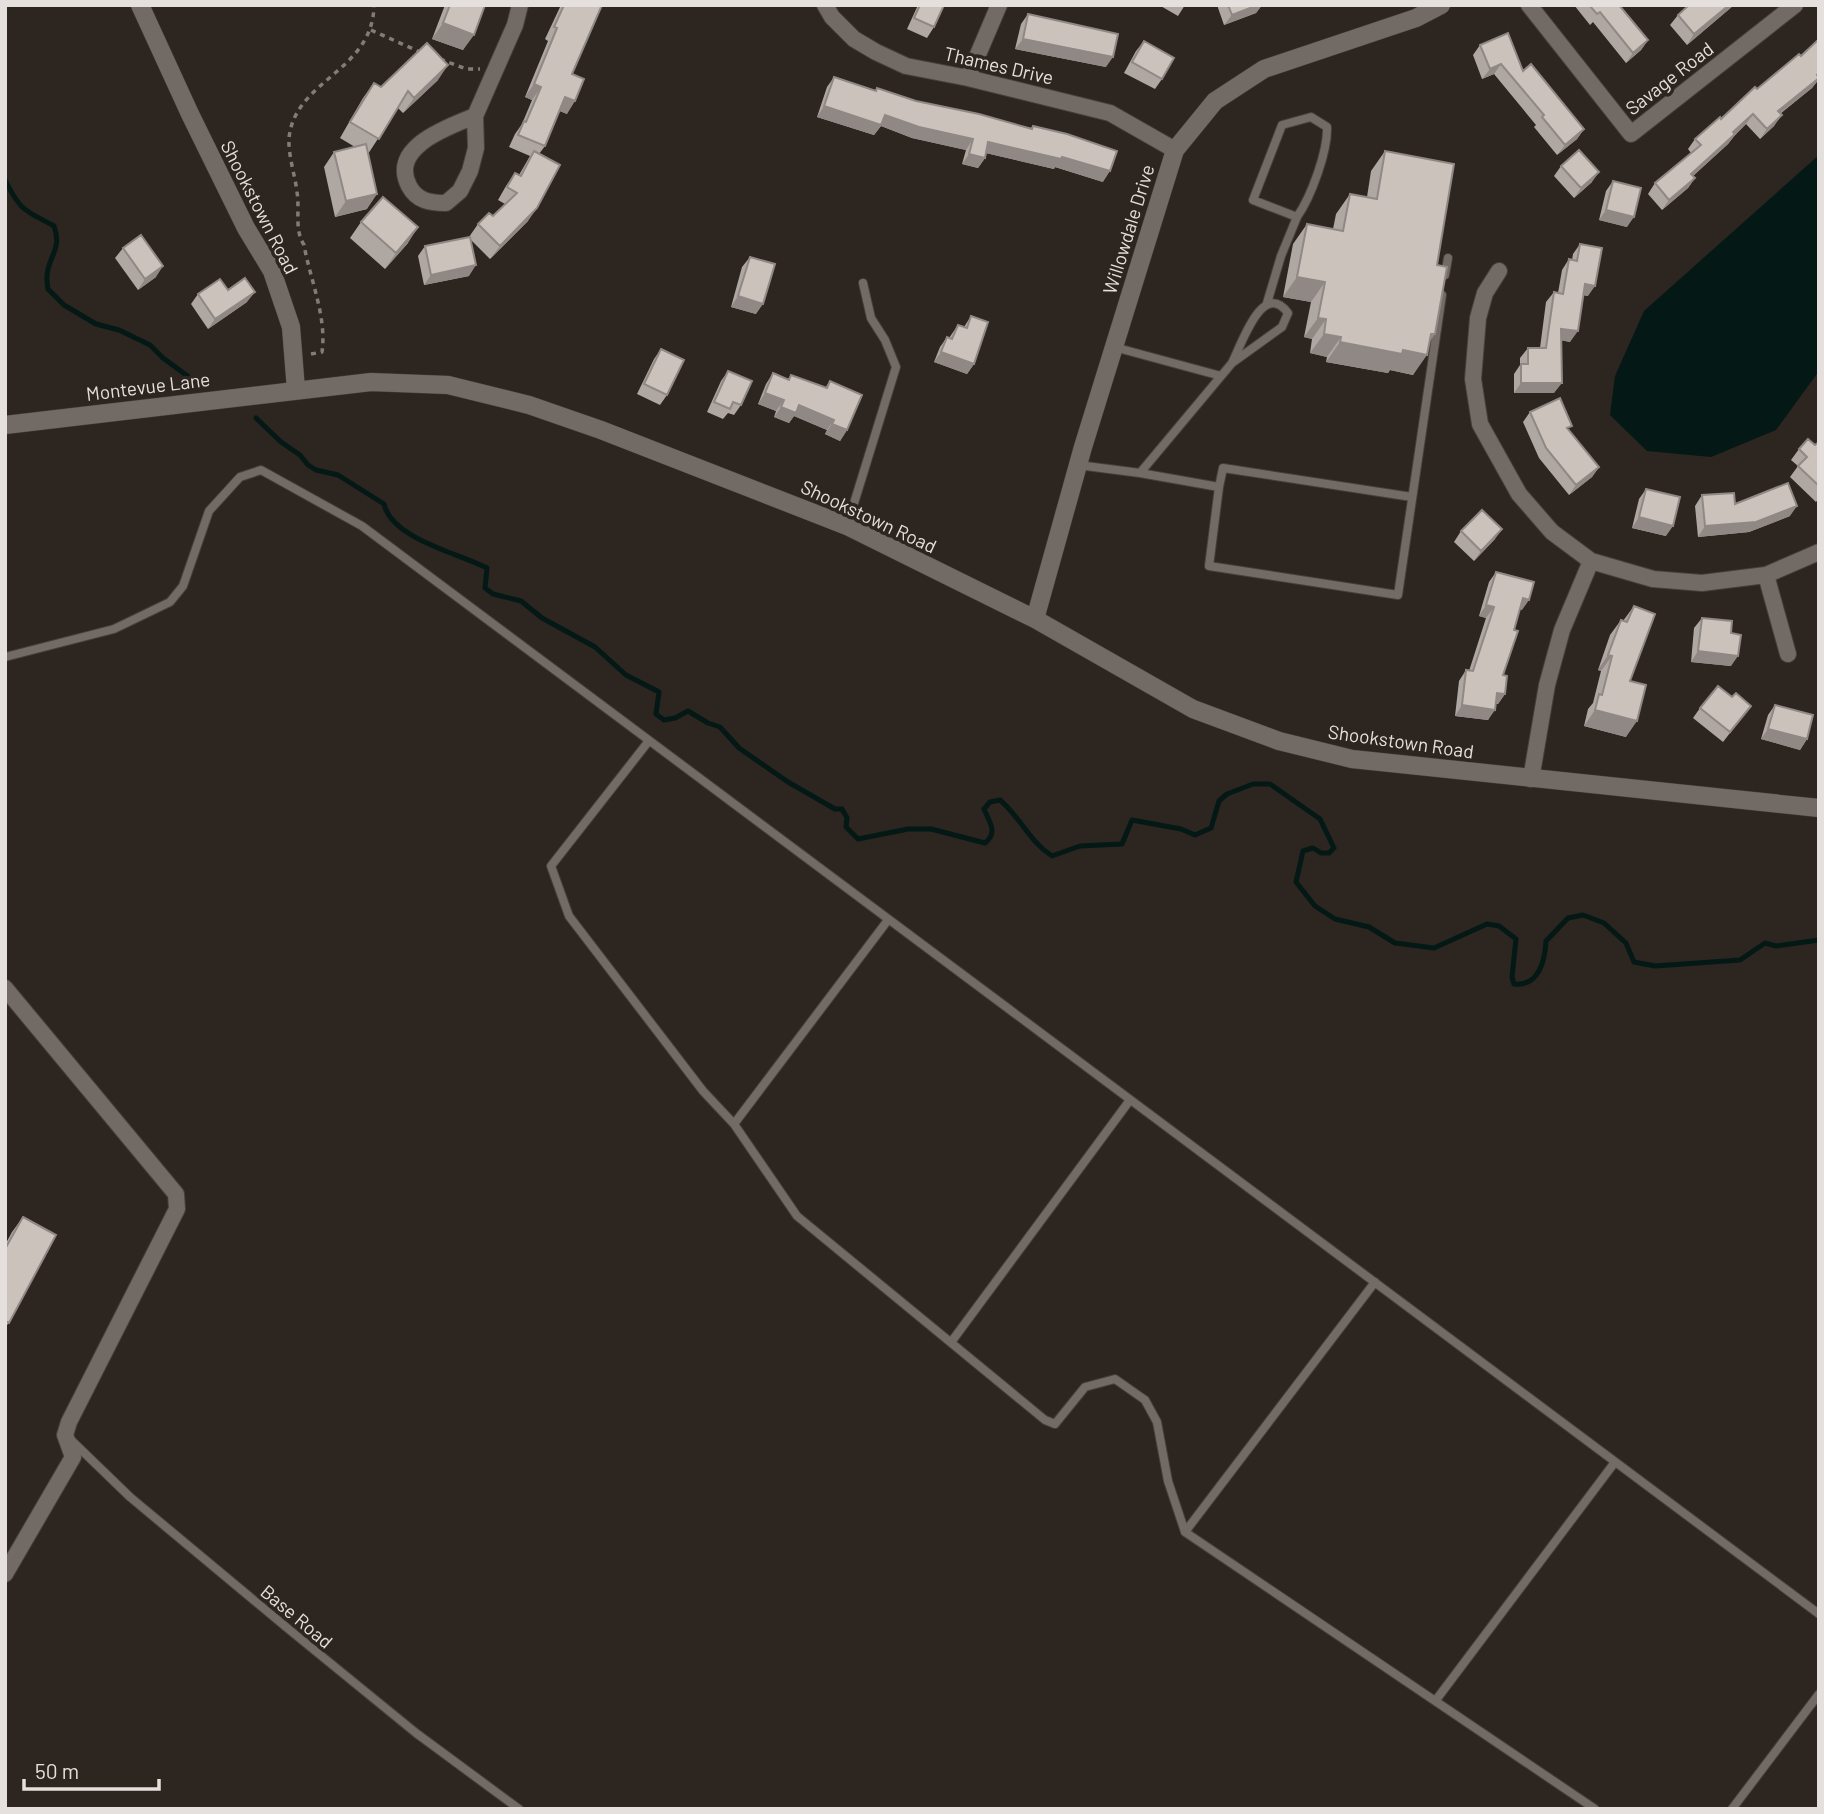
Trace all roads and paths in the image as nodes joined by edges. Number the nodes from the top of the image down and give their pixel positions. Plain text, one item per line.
1 (140, 5) edge
2 (374, 5) edge
3 (520, 5) edge
4 (825, 5) edge
5 (999, 5) edge
6 (1441, 5) edge
7 (1529, 5) edge
8 (1795, 5) edge
9 (371, 30) junction
10 (426, 54) edge
11 (439, 59) edge
12 (495, 70) junction
13 (968, 78) junction
14 (475, 116) junction
15 (1175, 150) junction
16 (1297, 217) junction
17 (1448, 258) dead end
18 (1499, 271) dead end
19 (863, 283) dead end
20 (1268, 303) junction
21 (1114, 347) junction
22 (293, 358) junction
23 (1233, 363) junction
24 (1221, 376) junction
25 (296, 390) junction
26 (5, 425) edge
27 (1078, 465) junction
28 (1140, 472) junction
29 (1219, 487) junction
30 (1412, 498) junction
31 (847, 526) junction
32 (1819, 552) edge
33 (1591, 561) junction
34 (1766, 575) junction
35 (1035, 619) junction
36 (1788, 654) dead end
37 (5, 657) edge
38 (648, 742) junction
39 (1531, 779) junction
40 (1819, 808) edge
41 (888, 920) junction
42 (5, 988) edge
43 (1130, 1100) junction
44 (734, 1124) junction
45 (1374, 1282) junction
46 (952, 1341) junction
47 (65, 1435) junction
48 (1615, 1462) junction
49 (1185, 1532) junction
50 (5, 1574) edge
51 (1819, 1614) edge
52 (1819, 1694) edge
53 (1436, 1699) junction
54 (519, 1809) edge
55 (1595, 1809) edge
56 (1732, 1809) edge

1 - 22 street, Shookstown Road
2 - 9 path
3 - 12 street
4 - 13 street, Thames Drive
5 - 13 street
6 - 15 street, Willowdale Drive
7 - 8 street, Savage Road
9 - 10 path
9 - 22 path
11 - 12 path
12 - 14 street
13 - 15 street, Thames Drive
14 - 14 street
15 - 21 street, Willowdale Drive
16 - 16 lane
16 - 20 lane
17 - 30 lane
18 - 33 street
19 - 31 lane
20 - 23 lane
20 - 23 lane
21 - 24 lane
21 - 27 street, Willowdale Drive
22 - 25 street, Shookstown Road
23 - 24 lane
24 - 28 lane
25 - 26 street, Montevue Lane
25 - 31 street, Shookstown Road
27 - 28 lane
27 - 35 street, Willowdale Drive
28 - 29 lane
29 - 30 lane
29 - 30 lane
31 - 35 street, Shookstown Road
32 - 34 street
33 - 34 street
33 - 39 street
34 - 36 street
35 - 39 street, Shookstown Road
37 - 38 lane
38 - 41 lane
38 - 44 lane
39 - 40 street, Shookstown Road
41 - 43 lane
41 - 44 lane
42 - 47 street
43 - 45 lane
43 - 46 lane
44 - 46 lane
45 - 48 lane
45 - 49 lane
46 - 49 lane
47 - 50 street
47 - 54 lane, Base Road
48 - 51 lane
48 - 53 lane
49 - 53 lane
52 - 56 lane
53 - 55 lane

